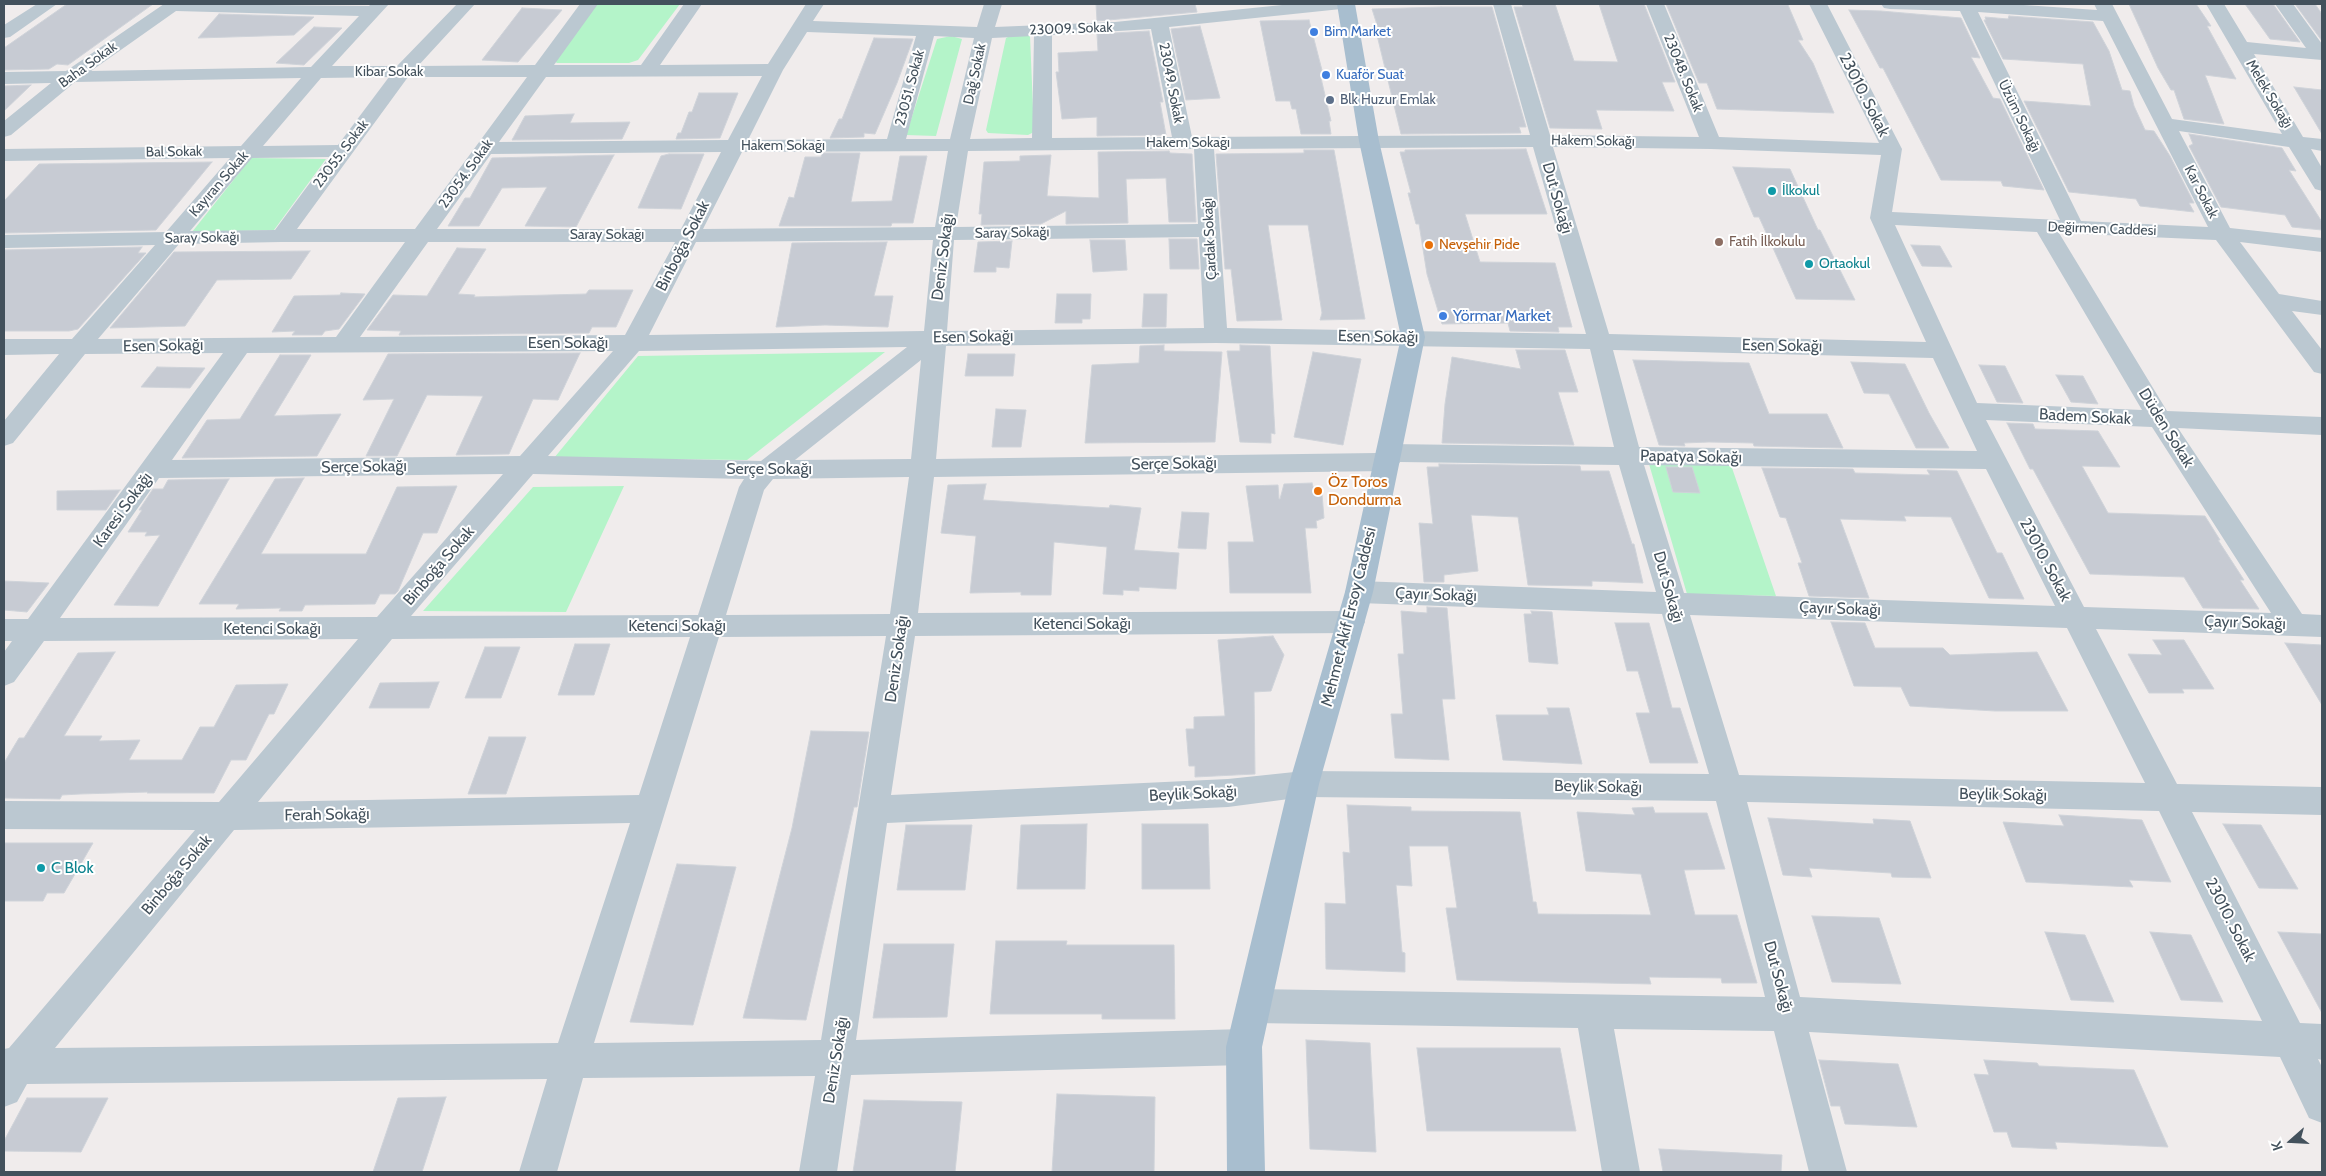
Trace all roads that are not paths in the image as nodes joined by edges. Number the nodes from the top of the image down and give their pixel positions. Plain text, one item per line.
1 (48, 4) edge
2 (466, 4) edge
3 (589, 4) edge
4 (694, 4) edge
5 (815, 4) edge
6 (993, 4) edge
7 (1141, 4) edge
8 (1341, 4) edge
9 (1346, 4) edge
10 (1502, 4) edge
11 (1655, 4) edge
12 (1818, 4) edge
13 (1890, 4) edge
14 (2215, 4) edge
15 (2284, 4) edge
16 (173, 5) edge
17 (1965, 5) edge
18 (297, 7) edge
19 (377, 7) edge
20 (2106, 10) edge
21 (1218, 11) edge
22 (1151, 24) junction
23 (801, 26) junction
24 (1043, 30) junction
25 (926, 31) junction
26 (4, 33) edge
27 (984, 33) junction
28 (2241, 47) junction
29 (2321, 54) edge
30 (647, 70) junction
31 (774, 70) junction
32 (540, 71) junction
33 (316, 72) junction
34 (402, 72) junction
35 (70, 77) junction
36 (4, 78) edge
37 (2167, 124) junction
38 (4, 131) edge
39 (1540, 141) junction
40 (1370, 142) junction
41 (1183, 143) junction
42 (1204, 143) junction
43 (1711, 143) junction
44 (2297, 143) junction
45 (1042, 144) junction
46 (895, 145) junction
47 (959, 145) junction
48 (2322, 146) edge
49 (733, 147) junction
50 (484, 148) junction
51 (1892, 149) junction
52 (248, 151) junction
53 (344, 151) junction
54 (4, 155) edge
55 (2319, 175) edge
56 (1881, 218) junction
57 (2044, 226) junction
58 (2074, 228) junction
59 (1210, 230) junction
60 (944, 234) junction
61 (2222, 234) junction
62 (690, 235) junction
63 (280, 236) junction
64 (421, 236) junction
65 (172, 238) junction
66 (4, 241) edge
67 (2322, 245) edge
68 (2271, 300) junction
69 (2322, 308) edge
70 (1216, 335) junction
71 (1413, 337) junction
72 (934, 338) junction
73 (633, 342) junction
74 (1600, 343) junction
75 (343, 344) junction
76 (241, 345) junction
77 (79, 346) junction
78 (4, 347) edge
79 (1941, 350) junction
80 (2322, 366) edge
81 (1969, 411) junction
82 (2160, 420) junction
83 (2322, 426) edge
84 (4, 437) edge
85 (1629, 456) junction
86 (1388, 458) junction
87 (1992, 460) junction
88 (528, 465) junction
89 (923, 467) junction
90 (152, 469) junction
91 (766, 470) junction
92 (1359, 592) junction
93 (1672, 603) junction
94 (2076, 617) junction
95 (1351, 622) junction
96 (902, 625) junction
97 (2294, 625) junction
98 (709, 626) junction
99 (2322, 626) edge
100 (384, 628) junction
101 (4, 630) edge
102 (36, 630) junction
103 (4, 674) edge
104 (1304, 784) junction
105 (1728, 788) junction
106 (2169, 799) junction
107 (2322, 800) edge
108 (651, 809) junction
109 (874, 810) junction
110 (4, 816) edge
111 (226, 816) junction
112 (1253, 1006) junction
113 (1593, 1011) junction
114 (1788, 1014) junction
115 (2307, 1041) edge
116 (1244, 1047) junction
117 (837, 1058) junction
118 (571, 1059) junction
119 (8, 1074) edge
120 (2322, 1105) edge
121 (538, 1172) edge
122 (818, 1172) edge
123 (1246, 1172) edge
124 (1621, 1172) edge
125 (1828, 1172) edge

1 - 26 street
2 - 34 street, 23055. Sokak
3 - 32 street, 23054. Sokak
4 - 30 street
5 - 23 street, Binboğa Sokak
6 - 27 street, Dağ Sokak
7 - 22 street, 23049. Sokak
8 - 21 street, 23009. Sokak
9 - 40 main road, Mehmet Akif Ersoy Caddesi
10 - 39 street, Dut Sokağı
11 - 43 street, 23048. Sokak
12 - 51 street, 23010. Sokak
13 - 17 street
14 - 28 street, Melek Sokağı
15 - 29 street
16 - 18 street
16 - 35 street, Baha Sokak
17 - 20 street
17 - 58 street, Üzüm Sokağı
18 - 19 street
19 - 33 street, Kayıran Sokak
20 - 37 street, Kar Sokak
21 - 22 street, 23009. Sokak
22 - 24 street, 23009. Sokak
22 - 41 street, 23049. Sokak
23 - 25 street, 23009. Sokak
23 - 31 street, Binboğa Sokak
24 - 27 street, 23009. Sokak
24 - 45 street
25 - 27 street, 23009. Sokak
25 - 46 street, 23051. Sokak
27 - 47 street, Dağ Sokak
28 - 29 street
28 - 44 street, Melek Sokağı
30 - 31 street, Kibar Sokak
30 - 32 street, Kibar Sokak
31 - 49 street, Binboğa Sokak
32 - 34 street, Kibar Sokak
32 - 50 street, 23054. Sokak
33 - 34 street, Kibar Sokak
33 - 35 street, Kibar Sokak
33 - 52 street, Kayıran Sokak
34 - 53 street, 23055. Sokak
35 - 36 street, Kibar Sokak
35 - 38 street, Baha Sokak
37 - 44 street
37 - 61 street, Kar Sokak
39 - 40 street, Hakem Sokağı
39 - 43 street, Hakem Sokağı
39 - 74 street, Dut Sokağı
40 - 42 street, Hakem Sokağı
40 - 71 main road, Mehmet Akif Ersoy Caddesi
41 - 42 street, Hakem Sokağı
41 - 45 street, Hakem Sokağı
42 - 59 street, Çardak Sokağı
43 - 51 street, Hakem Sokağı
44 - 48 street
44 - 55 street, Melek Sokağı
45 - 47 street, Hakem Sokağı
46 - 47 street, Hakem Sokağı
46 - 49 street, Hakem Sokağı
47 - 60 street, Deniz Sokağı
49 - 50 street, Hakem Sokağı
49 - 62 street, Binboğa Sokak
50 - 64 street, 23054. Sokak
51 - 56 street, 23010. Sokak
52 - 53 street, Bal Sokak
52 - 54 street, Bal Sokak
52 - 65 street, Kayıran Sokak
53 - 63 street, 23055. Sokak
56 - 57 street, Değirmen Caddesi
56 - 79 street, 23010. Sokak
57 - 58 street, Değirmen Caddesi
57 - 82 street, Düden Sokak
58 - 61 street, Değirmen Caddesi
59 - 60 street, Saray Sokağı
59 - 70 street, Çardak Sokağı
60 - 62 street, Saray Sokağı
60 - 72 street, Deniz Sokağı
61 - 67 street, Değirmen Caddesi
61 - 68 street, Kar Sokak
62 - 64 street, Saray Sokağı
62 - 73 street, Binboğa Sokak
63 - 64 street, Saray Sokağı
63 - 65 street, Saray Sokağı
64 - 75 street, 23054. Sokak
65 - 66 street, Saray Sokağı
65 - 77 street, Kayıran Sokak
68 - 69 street
68 - 80 street, Kar Sokak
70 - 71 street, Esen Sokağı
70 - 72 street, Esen Sokağı
71 - 74 street, Esen Sokağı
71 - 86 main road, Mehmet Akif Ersoy Caddesi
72 - 73 street, Esen Sokağı
72 - 89 street, Deniz Sokağı
72 - 91 street
73 - 75 street, Esen Sokağı
73 - 88 street, Binboğa Sokak
74 - 79 street, Esen Sokağı
74 - 85 street, Dut Sokağı
75 - 76 street, Esen Sokağı
76 - 77 street, Esen Sokağı
76 - 90 street, Karesi Sokağı
77 - 78 street, Esen Sokağı
77 - 84 street, Kayıran Sokak
79 - 81 street, 23010. Sokak
81 - 82 street, Badem Sokak
81 - 87 street, 23010. Sokak
82 - 83 street, Badem Sokak
82 - 97 street, Düden Sokak
85 - 86 street, Papatya Sokağı
85 - 87 street, Papatya Sokağı
85 - 93 street, Dut Sokağı
86 - 89 street, Serçe Sokağı
86 - 92 main road, Mehmet Akif Ersoy Caddesi
87 - 94 street, 23010. Sokak
88 - 90 street, Serçe Sokağı
88 - 91 street, Serçe Sokağı
88 - 100 street, Binboğa Sokak
89 - 91 street, Serçe Sokağı
89 - 96 street, Deniz Sokağı
90 - 102 street, Karesi Sokağı
91 - 98 street
92 - 93 street, Çayır Sokağı
92 - 95 main road, Mehmet Akif Ersoy Caddesi
93 - 94 street, Çayır Sokağı
93 - 105 street, Dut Sokağı
94 - 97 street, Çayır Sokağı
94 - 106 street, 23010. Sokak
95 - 96 street, Ketenci Sokağı
95 - 104 main road, Mehmet Akif Ersoy Caddesi
96 - 98 street, Ketenci Sokağı
96 - 109 street, Deniz Sokağı
97 - 99 street, Çayır Sokağı
98 - 100 street, Ketenci Sokağı
98 - 108 street
100 - 102 street, Ketenci Sokağı
100 - 111 street, Binboğa Sokak
101 - 102 street, Ketenci Sokağı
102 - 103 street, Karesi Sokağı
104 - 105 street, Beylik Sokağı
104 - 109 street, Beylik Sokağı
104 - 112 main road, Mehmet Akif Ersoy Caddesi
105 - 106 street, Beylik Sokağı
105 - 114 street, Dut Sokağı
106 - 107 street, Beylik Sokağı
106 - 115 street, 23010. Sokak
108 - 111 street, Ferah Sokağı
108 - 118 street
109 - 117 street, Deniz Sokağı
110 - 111 street, Ferah Sokağı
111 - 119 street, Binboğa Sokak
112 - 113 street
112 - 116 main road, Mehmet Akif Ersoy Caddesi
113 - 114 street
113 - 124 street
114 - 115 street
114 - 125 street, Dut Sokağı
115 - 120 street, 23010. Sokak
116 - 117 street
116 - 123 main road, Mehmet Akif Ersoy Caddesi
117 - 118 street
117 - 122 street, Deniz Sokağı
118 - 119 street
118 - 121 street

